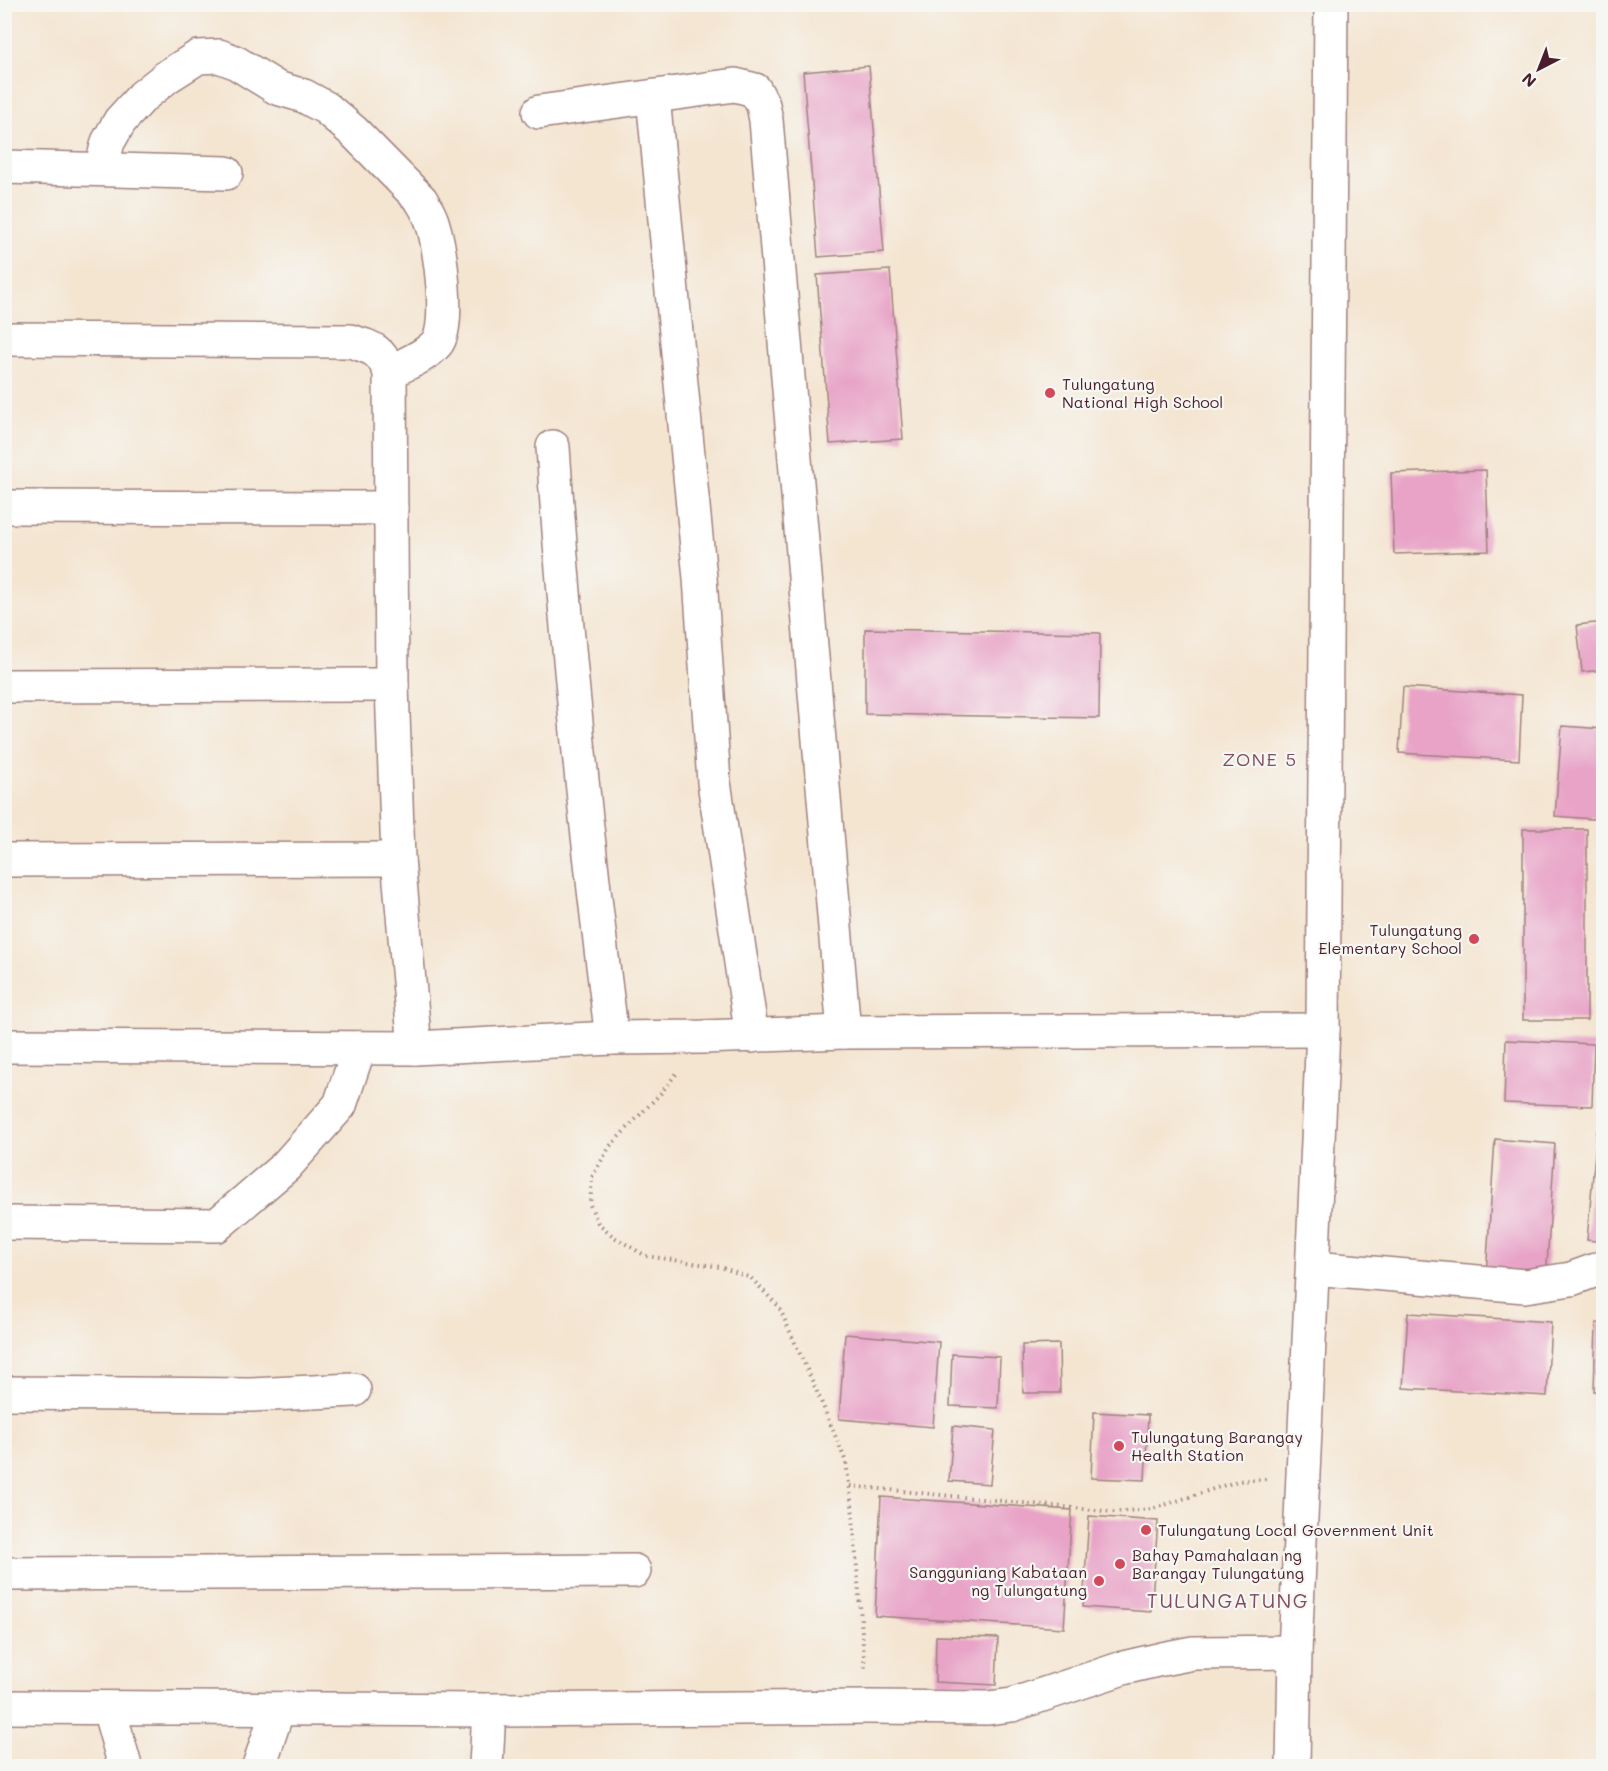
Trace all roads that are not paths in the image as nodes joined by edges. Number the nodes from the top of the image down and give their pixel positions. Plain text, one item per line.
1 (1331, 4) edge
2 (653, 97) junction
3 (539, 112) dead end
4 (4, 167) edge
5 (101, 170) junction
6 (226, 173) dead end
7 (4, 339) edge
8 (390, 372) junction
9 (553, 447) dead end
10 (4, 507) edge
11 (391, 508) junction
12 (392, 685) junction
13 (4, 686) edge
14 (398, 859) junction
15 (4, 860) edge
16 (1323, 1030) junction
17 (844, 1032) junction
18 (752, 1036) junction
19 (612, 1038) junction
20 (4, 1046) edge
21 (359, 1047) junction
22 (415, 1048) junction
23 (4, 1223) edge
24 (1604, 1267) edge
25 (1313, 1268) junction
26 (354, 1390) dead end
27 (4, 1393) edge
28 (633, 1571) dead end
29 (4, 1574) edge
30 (1294, 1652) junction
31 (4, 1707) edge
32 (109, 1709) junction
33 (278, 1709) junction
34 (489, 1710) junction
35 (125, 1767) edge
36 (259, 1767) edge
37 (486, 1767) edge
38 (1293, 1767) edge

1 - 16 street
2 - 3 street
2 - 17 street
2 - 18 street
4 - 5 street
5 - 6 street
5 - 8 street
7 - 8 street
8 - 11 street
9 - 19 street
10 - 11 street
11 - 12 street
12 - 13 street
12 - 14 street
14 - 15 street
14 - 22 street
16 - 17 street
16 - 25 street
17 - 18 street
18 - 19 street
19 - 22 street
20 - 21 street
21 - 22 street
21 - 23 street
24 - 25 street
25 - 30 street
26 - 27 street
28 - 29 street
30 - 34 street
30 - 38 street
31 - 32 street
32 - 33 street
32 - 35 street
33 - 34 street
33 - 36 street
34 - 37 street

